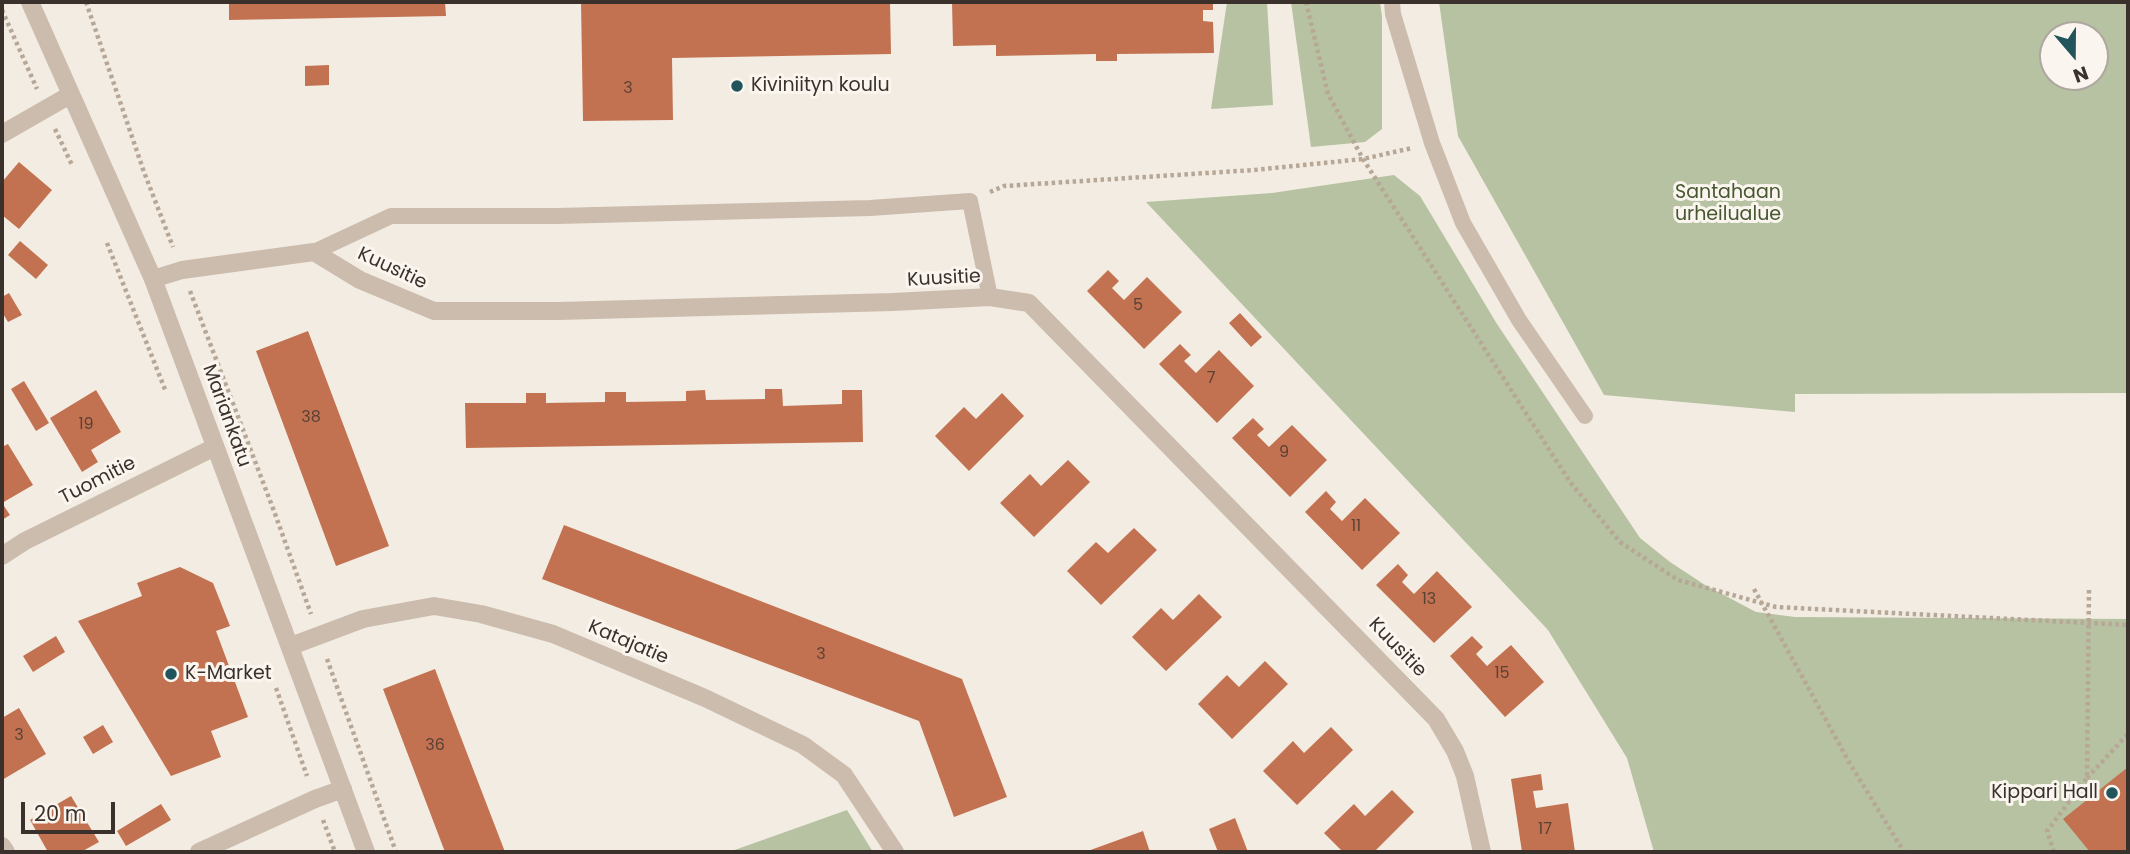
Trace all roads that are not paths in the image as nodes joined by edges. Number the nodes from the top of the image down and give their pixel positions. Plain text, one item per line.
1 (30, 2) edge
2 (1392, 2) edge
3 (70, 95) junction
4 (2, 134) edge
5 (314, 252) junction
6 (153, 279) junction
7 (990, 297) junction
8 (1585, 416) dead end
9 (215, 447) junction
10 (2, 556) edge
11 (291, 646) junction
12 (343, 789) junction
13 (2, 846) edge
14 (6, 852) edge
15 (200, 852) edge
16 (366, 852) edge
17 (895, 852) edge
18 (1482, 852) edge

1 - 3 street, Mariankatu
2 - 8 lane
3 - 4 street
3 - 6 street, Mariankatu
5 - 6 street
5 - 7 street, Kuusitie
5 - 7 lane
6 - 9 street, Mariankatu
7 - 18 street, Kuusitie
9 - 10 street, Tuomitie
9 - 11 street, Mariankatu
11 - 12 street, Mariankatu
11 - 17 street, Katajatie
12 - 15 street
12 - 16 street, Mariankatu
13 - 14 street

